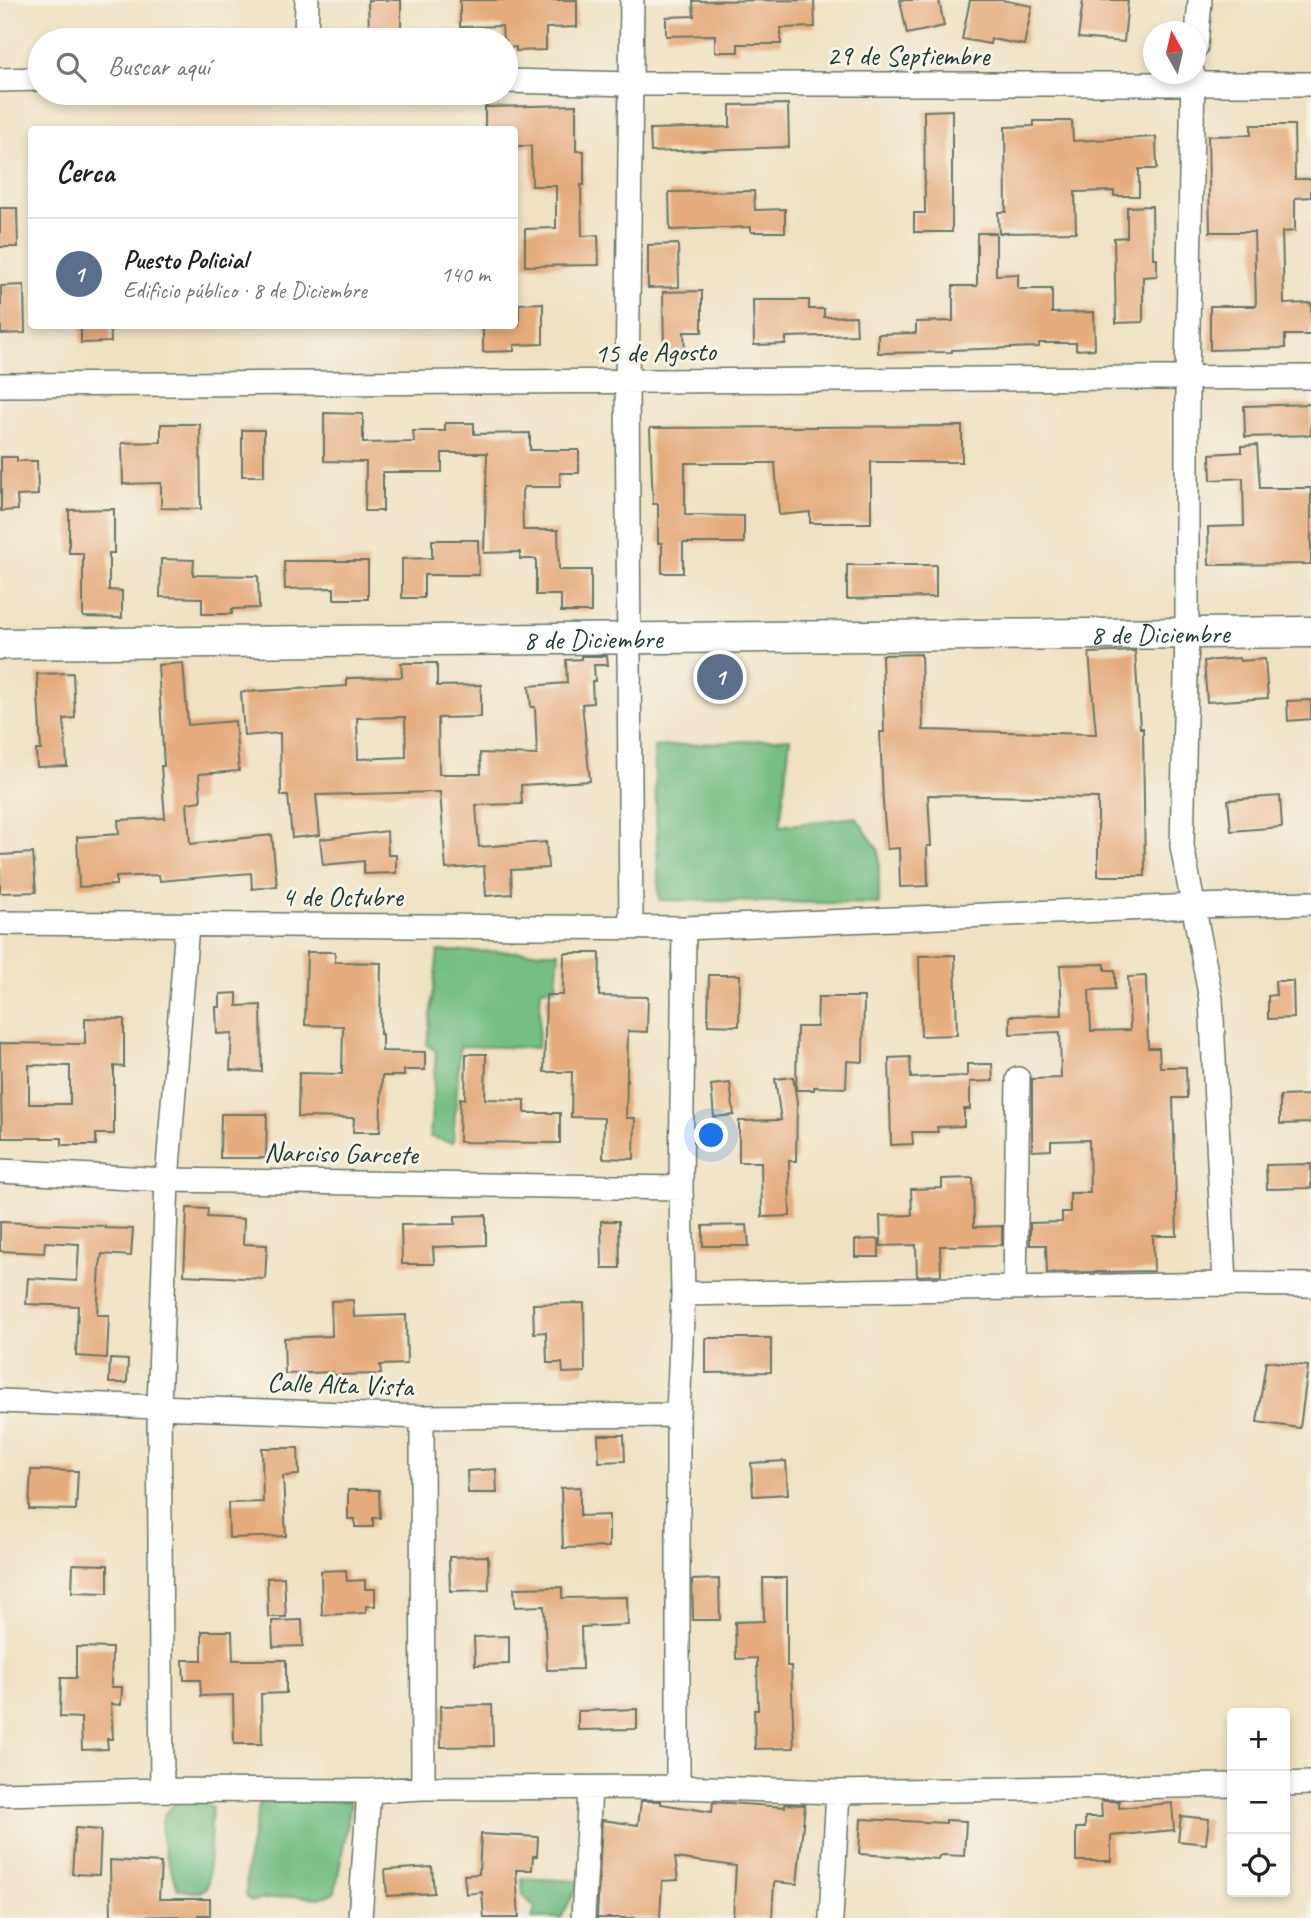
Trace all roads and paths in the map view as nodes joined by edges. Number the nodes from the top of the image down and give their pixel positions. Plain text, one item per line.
1 (307, 0) edge
2 (632, 0) edge
3 (1200, 0) edge
4 (1198, 21) edge
5 (306, 28) edge
6 (28, 79) edge
7 (0, 80) edge
8 (1143, 80) edge
9 (1206, 80) edge
10 (518, 81) edge
11 (632, 84) junction
12 (1193, 84) edge
13 (1311, 84) edge
14 (1187, 377) junction
15 (1311, 377) edge
16 (626, 383) junction
17 (0, 385) edge
18 (1187, 632) junction
19 (1311, 632) edge
20 (628, 639) junction
21 (0, 644) edge
22 (1311, 903) edge
23 (1194, 905) junction
24 (0, 923) edge
25 (187, 925) junction
26 (631, 927) junction
27 (684, 928) junction
28 (1018, 1079) dead end
29 (0, 1171) edge
30 (167, 1180) junction
31 (681, 1188) junction
32 (1225, 1284) junction
33 (1311, 1284) edge
34 (1015, 1288) junction
35 (683, 1294) junction
36 (0, 1401) edge
37 (159, 1406) junction
38 (678, 1415) junction
39 (422, 1417) junction
40 (1311, 1783) edge
41 (1290, 1784) edge
42 (1227, 1785) edge
43 (678, 1787) junction
44 (423, 1788) junction
45 (590, 1789) junction
46 (162, 1790) junction
47 (369, 1791) junction
48 (838, 1792) junction
49 (0, 1794) edge
50 (360, 1918) edge
51 (583, 1918) edge
52 (831, 1918) edge

1 - 5 street
2 - 11 street
3 - 4 street
6 - 7 street
8 - 11 street, 29 de Septiembre
9 - 13 street, 29 de Septiembre
10 - 11 street, 29 de Septiembre
11 - 16 street
12 - 14 street
14 - 15 street, 15 de Agosto
14 - 16 street, 15 de Agosto
14 - 18 street
16 - 17 street, 15 de Agosto
16 - 20 street
18 - 19 street, 8 de Diciembre
18 - 20 street, 8 de Diciembre
18 - 23 street
20 - 21 street, 8 de Diciembre
20 - 26 street
22 - 23 street, 4 de Octubre
23 - 27 street, 4 de Octubre
23 - 32 street
24 - 25 street, 4 de Octubre
25 - 26 street, 4 de Octubre
25 - 30 street
26 - 27 street, 4 de Octubre
27 - 31 street
28 - 34 street
29 - 30 street, Narciso Garcete
30 - 31 street, Narciso Garcete
30 - 37 street
31 - 35 street
32 - 33 street
32 - 34 street
34 - 35 street
35 - 38 street
36 - 37 street, Calle Alta Vista
37 - 39 street, Calle Alta Vista
37 - 46 street
38 - 39 street, Calle Alta Vista
38 - 43 street
39 - 44 street
40 - 41 street
42 - 48 street
43 - 45 street
43 - 48 street
44 - 45 street
44 - 47 street
45 - 51 street
46 - 47 street
46 - 49 street
47 - 50 street
48 - 52 street

